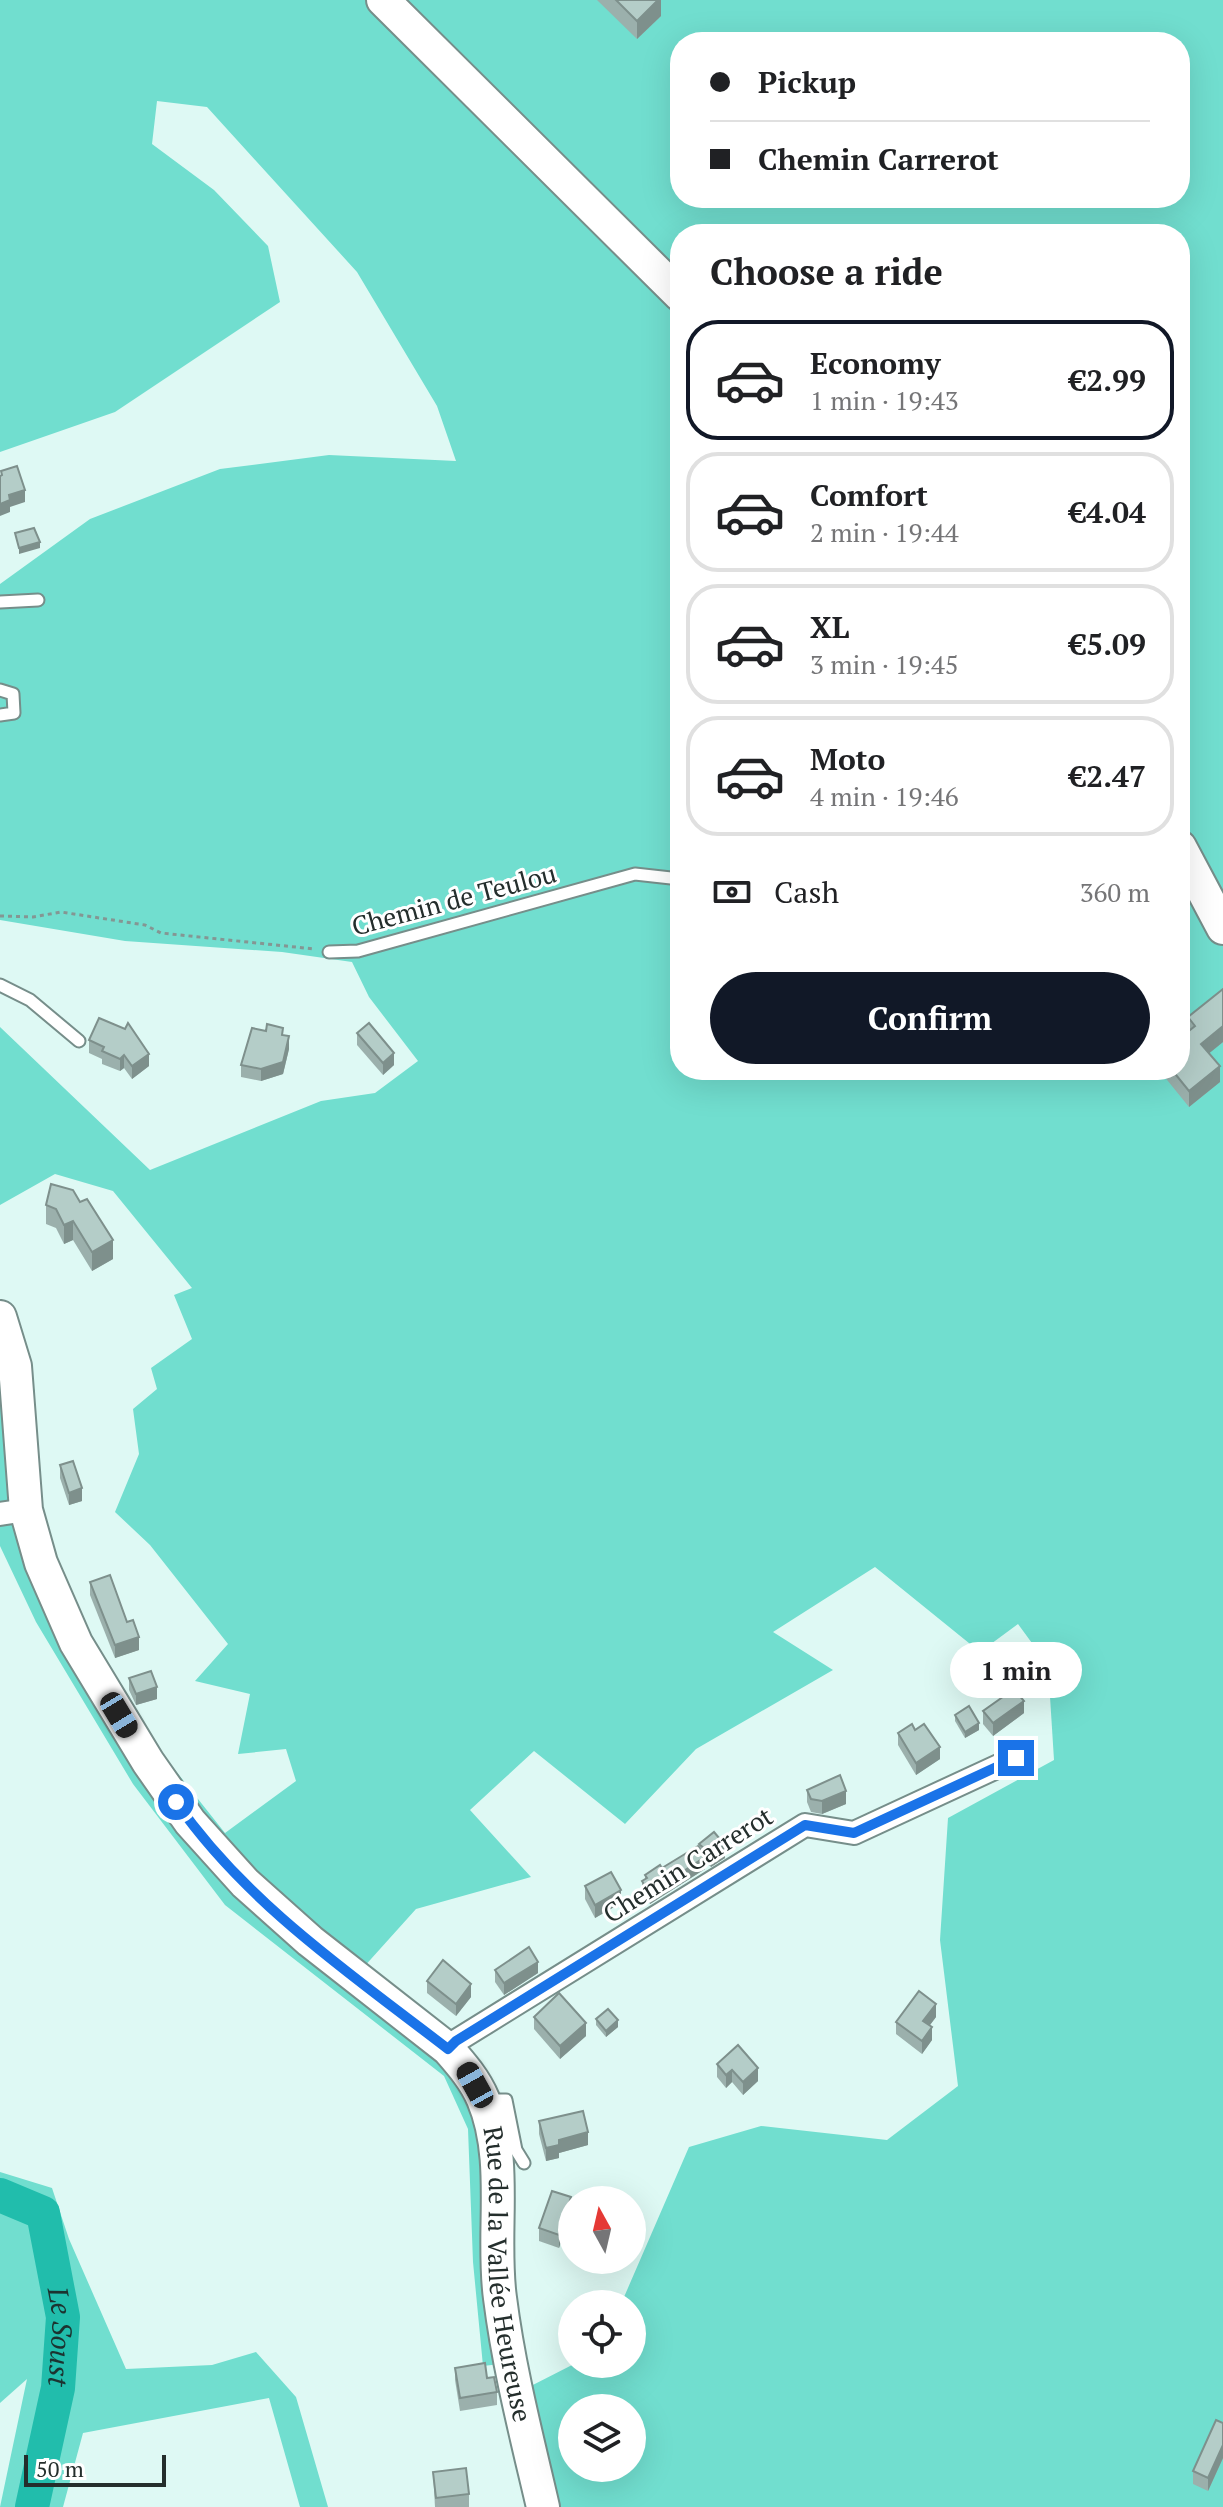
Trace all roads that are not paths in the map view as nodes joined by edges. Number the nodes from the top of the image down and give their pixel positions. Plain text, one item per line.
1 (383, 0) edge
2 (670, 285) edge
3 (38, 600) dead end
4 (0, 602) edge
5 (0, 690) edge
6 (0, 715) edge
7 (1190, 866) edge
8 (670, 878) edge
9 (1223, 928) edge
10 (329, 952) road end
11 (0, 985) edge
12 (79, 1041) dead end
13 (0, 1317) edge
14 (13, 1512) edge
15 (1016, 1758) dead end
16 (448, 2049) junction
17 (483, 2100) junction
18 (524, 2163) dead end
19 (543, 2507) edge

1 - 2 street
3 - 4 lane
5 - 6 lane
7 - 9 street
8 - 10 lane, Chemin de Teulou
11 - 12 lane
13 - 14 street, Rue de la Vallée Heureuse
14 - 16 street, Rue de la Vallée Heureuse
15 - 16 street, Chemin Carrerot
16 - 17 street, Rue de la Vallée Heureuse
17 - 18 lane
17 - 19 street, Rue de la Vallée Heureuse

